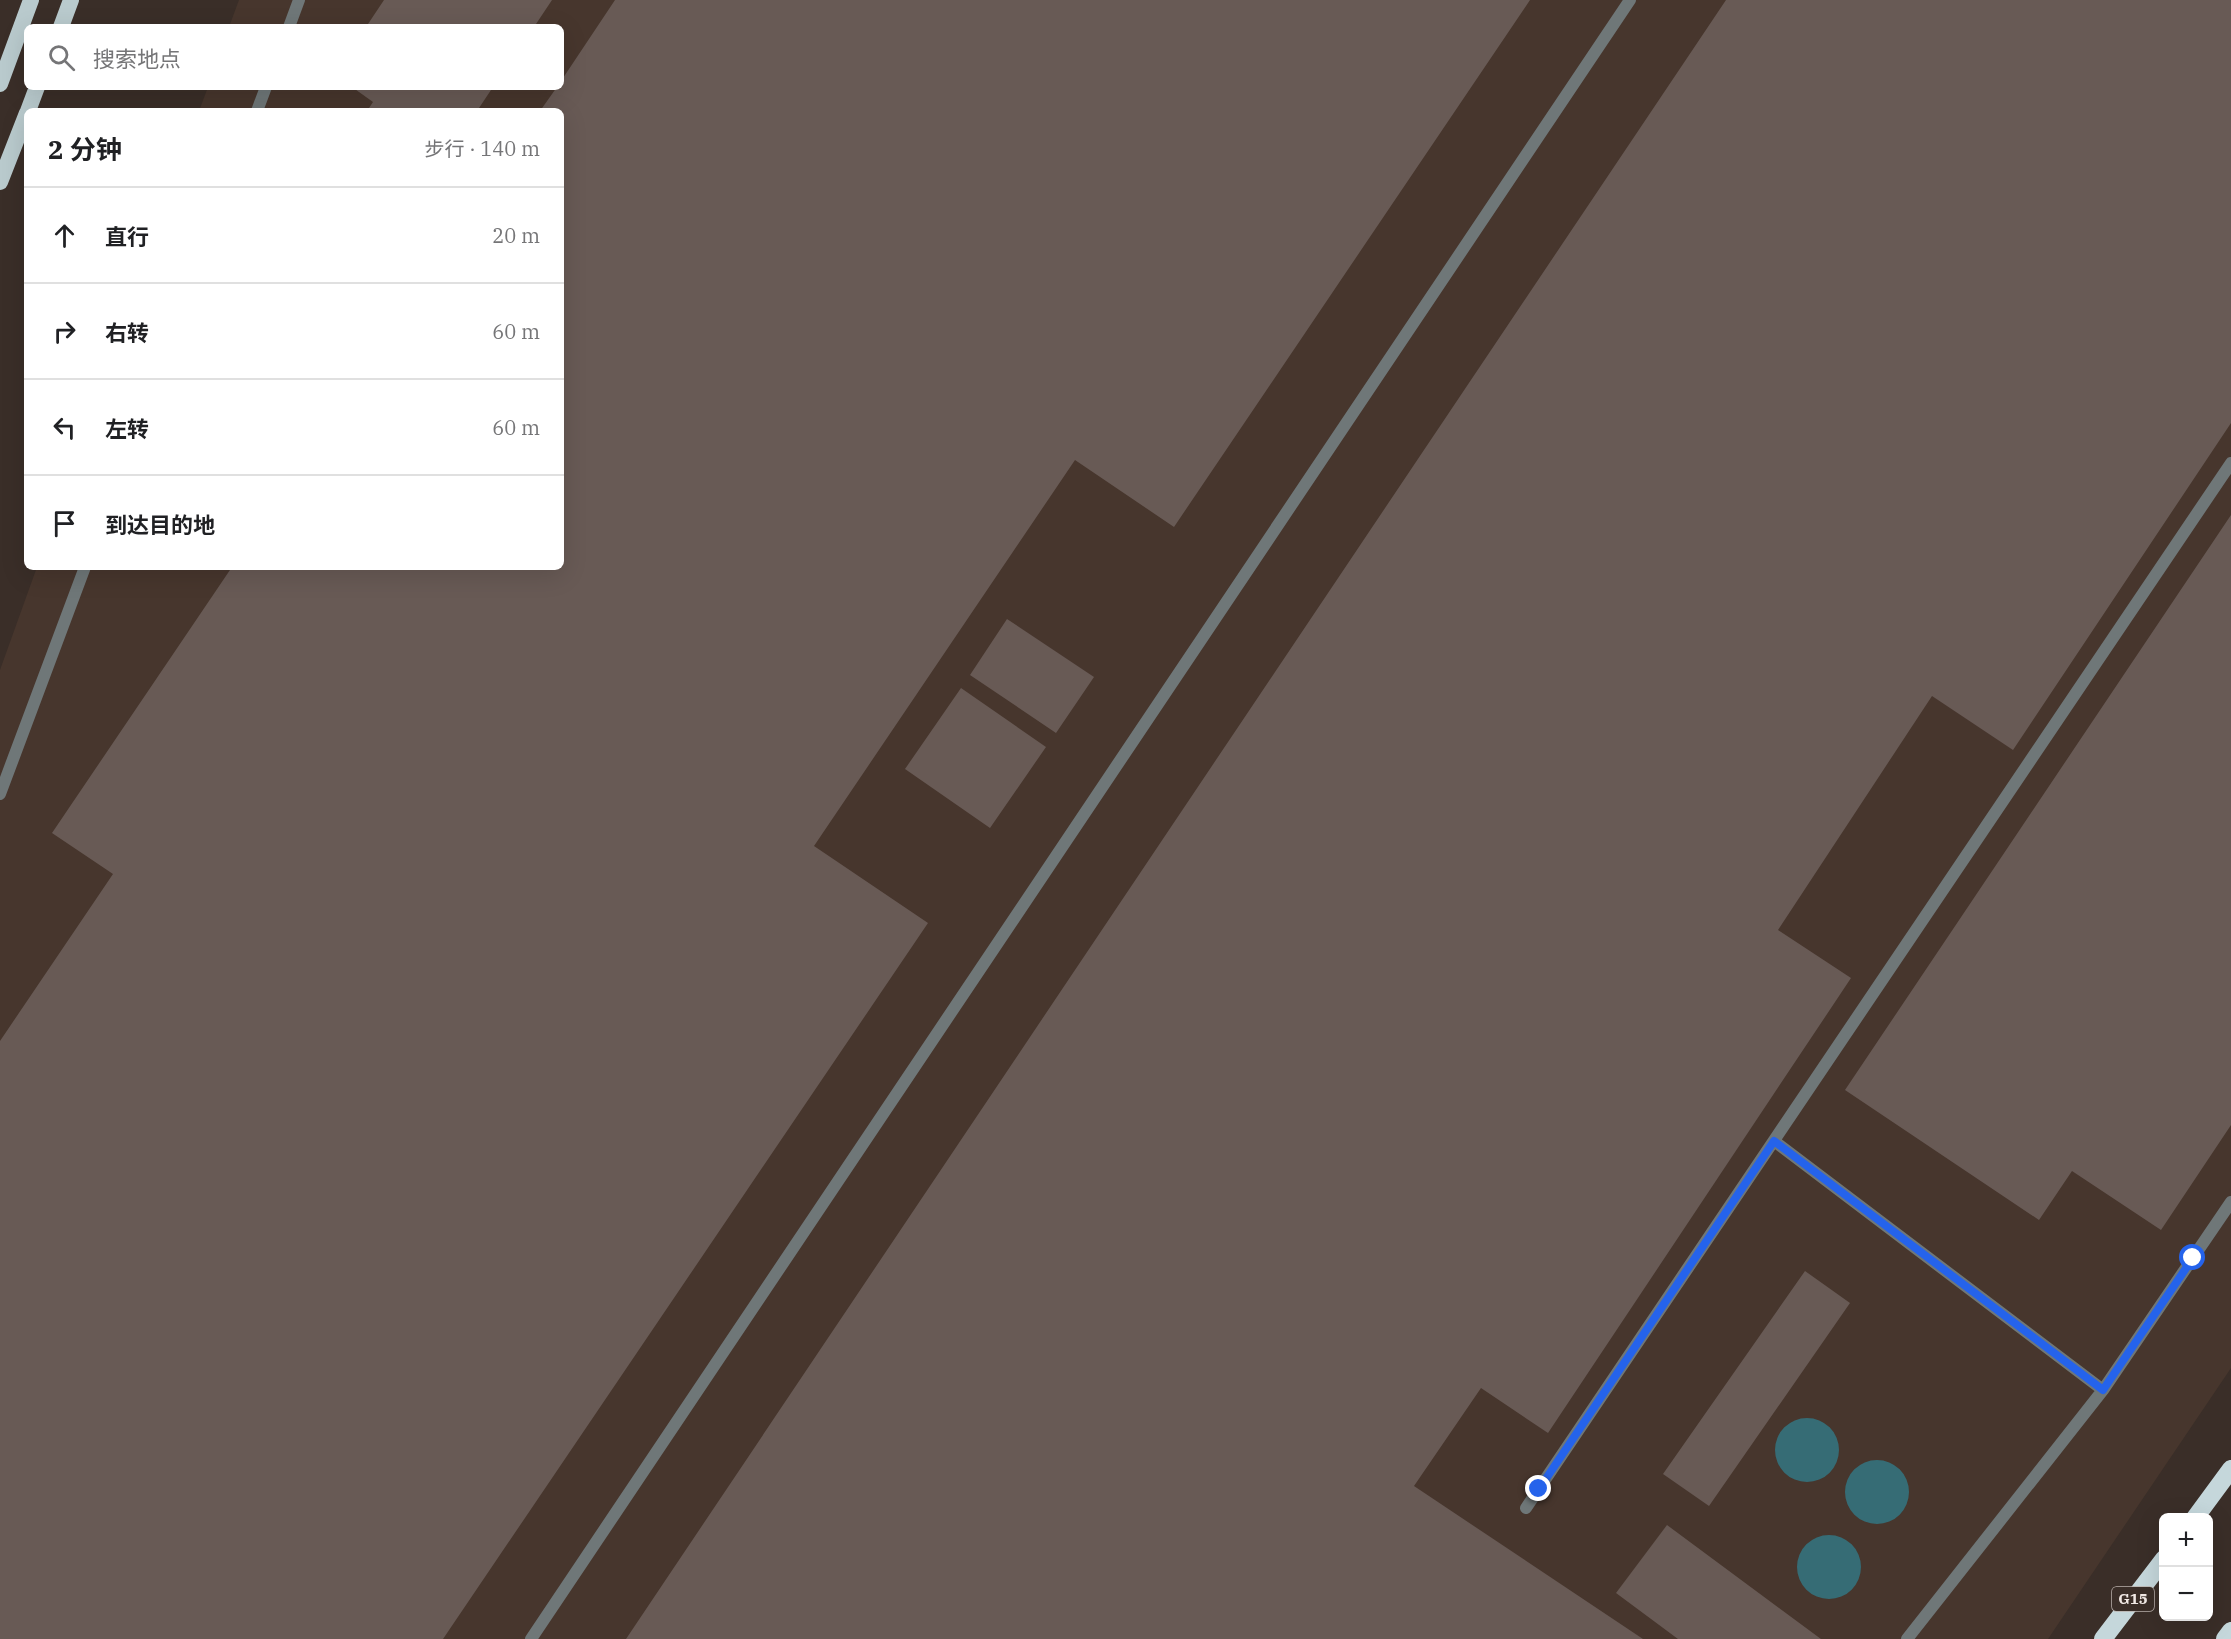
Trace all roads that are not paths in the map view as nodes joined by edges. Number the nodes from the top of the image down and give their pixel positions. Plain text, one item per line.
1 (31, 0) edge
2 (71, 0) edge
3 (299, 0) edge
4 (1630, 0) edge
5 (62, 24) edge
6 (290, 24) edge
7 (0, 84) edge
8 (36, 90) edge
9 (265, 90) edge
10 (29, 108) edge
11 (258, 108) edge
12 (24, 120) edge
13 (0, 182) edge
14 (2231, 463) edge
15 (84, 570) edge
16 (0, 794) edge
17 (1774, 1141) junction
18 (2231, 1202) edge
19 (2103, 1390) junction
20 (2231, 1469) edge
21 (1526, 1508) dead end
22 (2199, 1513) edge
23 (2159, 1564) edge
24 (2231, 1631) edge
25 (531, 1639) edge
26 (1907, 1639) edge
27 (2103, 1639) edge
28 (2225, 1639) edge

1 - 7 highway
2 - 5 highway
3 - 6 lane
4 - 25 lane
8 - 10 highway
9 - 11 lane
12 - 13 highway
14 - 17 lane
15 - 16 lane
17 - 19 lane
17 - 21 lane
18 - 19 lane
19 - 26 lane
20 - 22 highway
23 - 27 highway, G15
24 - 28 highway

